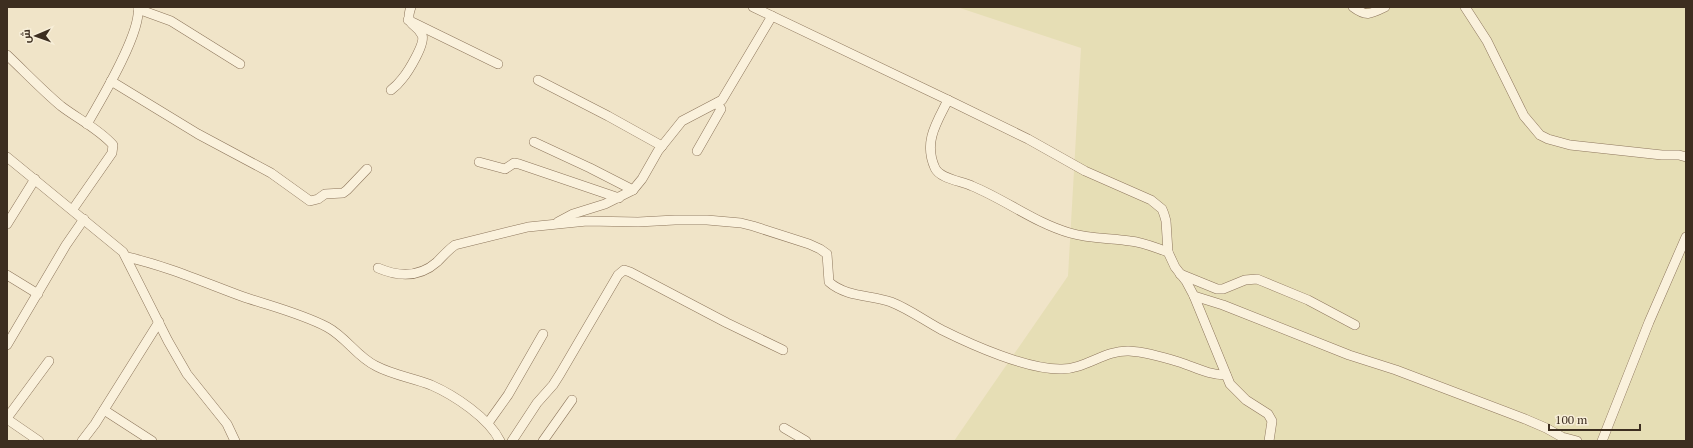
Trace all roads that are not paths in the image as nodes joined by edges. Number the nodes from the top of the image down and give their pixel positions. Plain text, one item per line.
1 (410, 7) edge
2 (753, 7) edge
3 (1353, 7) edge
4 (1385, 7) edge
5 (1465, 7) edge
6 (138, 8) edge
7 (772, 16) junction
8 (408, 20) junction
9 (7, 55) edge
10 (240, 64) dead end
11 (498, 64) dead end
12 (538, 80) dead end
13 (111, 81) junction
14 (391, 90) dead end
15 (948, 100) junction
16 (717, 103) junction
17 (87, 124) junction
18 (534, 142) dead end
19 (662, 146) junction
20 (697, 151) dead end
21 (7, 157) edge
22 (1686, 157) edge
23 (479, 162) dead end
24 (367, 169) dead end
25 (36, 180) junction
26 (633, 190) junction
27 (619, 198) junction
28 (73, 209) junction
29 (84, 219) junction
30 (7, 224) edge
31 (556, 224) junction
32 (1686, 237) edge
33 (1168, 252) junction
34 (127, 257) junction
35 (378, 268) dead end
36 (1180, 274) junction
37 (7, 275) edge
38 (38, 294) junction
39 (1194, 296) junction
40 (159, 322) junction
41 (1355, 325) dead end
42 (543, 334) dead end
43 (7, 345) edge
44 (783, 350) dead end
45 (49, 361) dead end
46 (1226, 375) junction
47 (572, 400) dead end
48 (104, 410) junction
49 (7, 418) edge
50 (488, 423) junction
51 (784, 428) dead end
52 (1563, 439) edge
53 (39, 441) edge
54 (82, 441) edge
55 (152, 441) edge
56 (235, 441) edge
57 (500, 441) edge
58 (512, 441) edge
59 (543, 441) edge
60 (806, 441) edge
61 (1270, 441) edge
62 (1577, 441) edge
63 (1602, 441) edge

1 - 8 street
2 - 7 street
3 - 4 street
5 - 22 street
6 - 10 street
6 - 13 street
7 - 15 street
7 - 16 street
8 - 11 street
8 - 14 street
9 - 17 street
12 - 19 street
13 - 17 street
13 - 24 street
15 - 33 street
15 - 33 street
16 - 19 street
16 - 20 street
17 - 28 street
18 - 26 street
19 - 26 street
21 - 25 street
23 - 27 street
25 - 28 street
25 - 30 street
26 - 27 street
27 - 31 street
28 - 29 street
29 - 34 street
29 - 38 street
31 - 35 street
31 - 46 street
32 - 63 street
33 - 36 street
34 - 40 street
34 - 50 street
36 - 39 street
36 - 41 street
37 - 38 street
38 - 43 street
39 - 46 street
39 - 52 street
40 - 48 street
40 - 56 street
42 - 50 street
44 - 58 street
45 - 49 street
46 - 61 street
47 - 59 street
48 - 54 street
48 - 55 street
49 - 53 street
50 - 57 street
51 - 60 street
52 - 62 street

